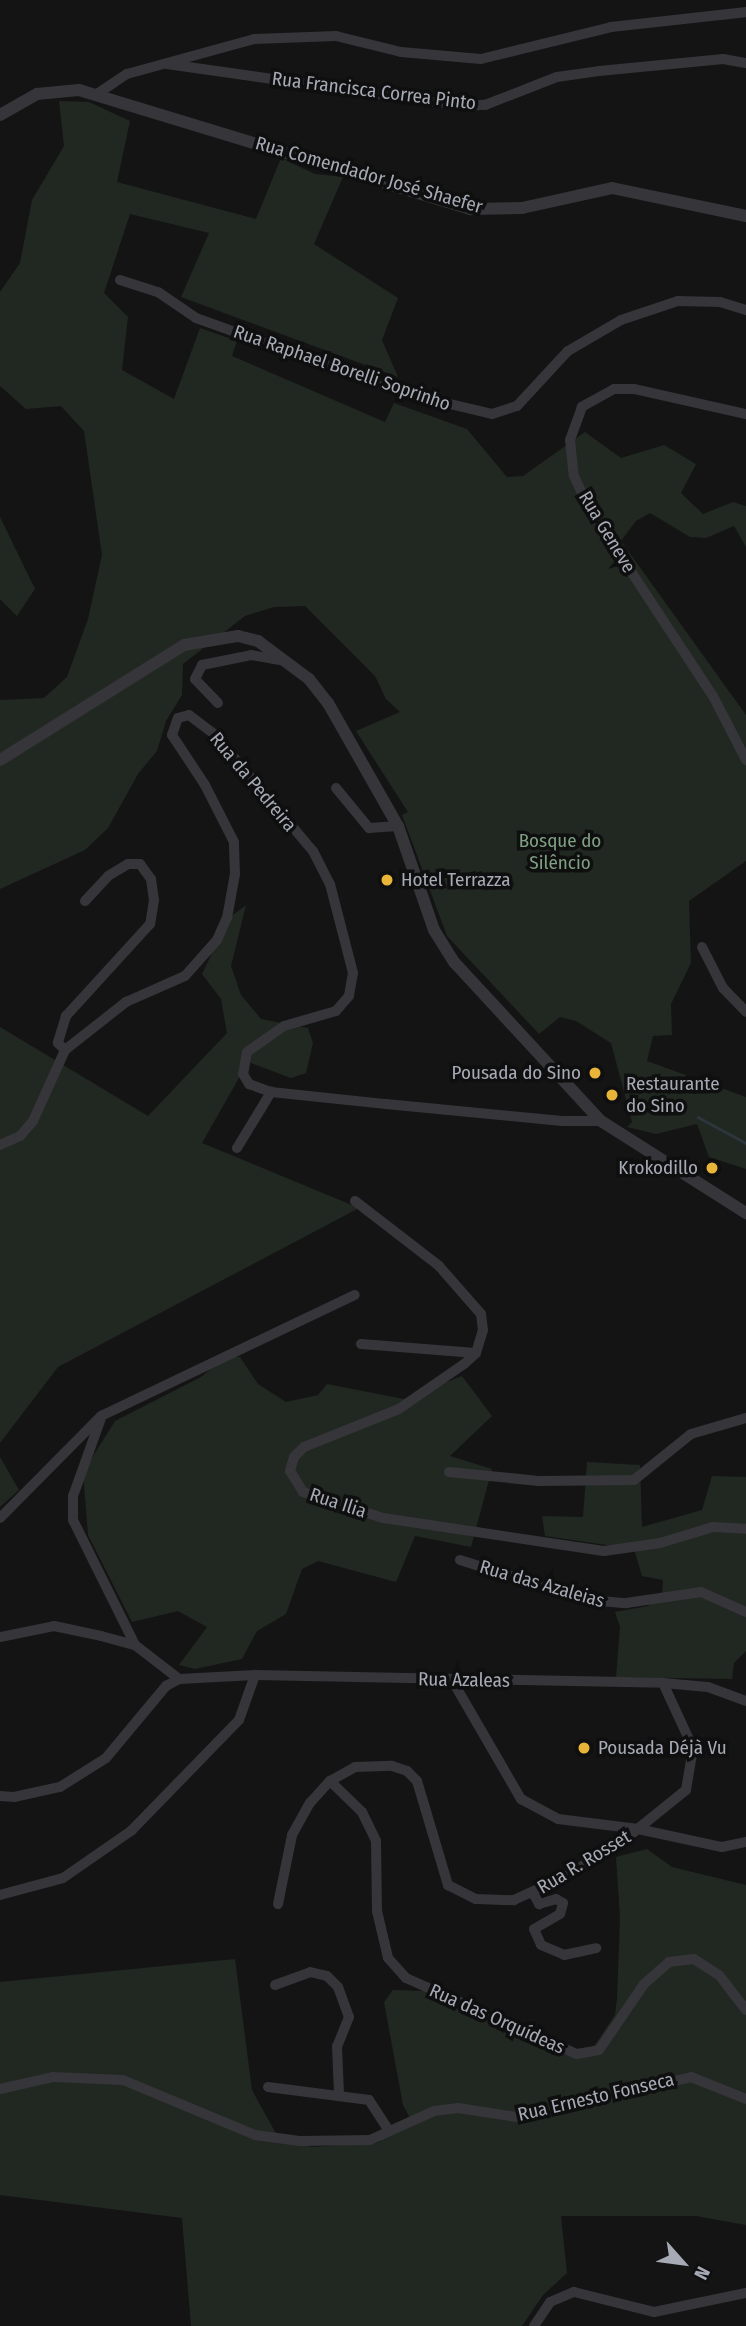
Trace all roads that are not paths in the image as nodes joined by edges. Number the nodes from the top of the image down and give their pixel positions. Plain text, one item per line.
1 (746, 12) edge
2 (746, 63) edge
3 (164, 64) junction
4 (97, 94) junction
5 (0, 114) edge
6 (746, 216) edge
7 (120, 280) dead end
8 (746, 310) edge
9 (745, 412) edge
10 (288, 661) junction
11 (218, 703) dead end
12 (0, 760) edge
13 (746, 760) edge
14 (335, 788) dead end
15 (398, 826) junction
16 (85, 901) dead end
17 (702, 947) dead end
18 (746, 1012) edge
19 (65, 1050) junction
20 (271, 1092) junction
21 (601, 1121) junction
22 (0, 1145) edge
23 (237, 1148) dead end
24 (355, 1200) dead end
25 (746, 1213) edge
26 (355, 1295) dead end
27 (361, 1344) dead end
28 (476, 1353) junction
29 (102, 1416) junction
30 (746, 1418) edge
31 (449, 1472) dead end
32 (0, 1518) edge
33 (746, 1529) edge
34 (460, 1560) dead end
35 (746, 1612) edge
36 (0, 1637) edge
37 (135, 1645) junction
38 (255, 1675) junction
39 (179, 1679) junction
40 (452, 1679) junction
41 (663, 1683) junction
42 (746, 1701) edge
43 (330, 1781) junction
44 (0, 1796) edge
45 (638, 1829) junction
46 (746, 1842) edge
47 (533, 1893) junction
48 (0, 1895) edge
49 (278, 1904) dead end
50 (596, 1948) dead end
51 (275, 1985) dead end
52 (746, 2010) edge
53 (268, 2087) dead end
54 (0, 2089) edge
55 (339, 2094) junction
56 (746, 2099) edge
57 (389, 2131) junction
58 (746, 2294) edge
59 (534, 2326) edge

1 - 3 street
2 - 3 street, Rua Francisca Correa Pinto
3 - 4 street
4 - 5 street, Rua Comendador José Shaefer
4 - 6 street, Rua Comendador José Shaefer
7 - 8 street, Rua Raphael Borelli Soprinho
9 - 13 street, Rua Geneve
10 - 11 street
10 - 12 street
10 - 15 street
14 - 15 street
15 - 21 street
16 - 19 street
17 - 18 street
19 - 20 street, Rua da Pedreira
19 - 22 street
20 - 21 street, Rua da Pedreira
20 - 23 street
21 - 25 street
24 - 28 street
26 - 29 street
27 - 28 street
28 - 33 street, Rua Ilia
29 - 32 street
29 - 37 street
30 - 31 street
34 - 35 street, Rua das Azaleias
36 - 37 street
37 - 39 street
38 - 39 street, Rua Azaleas
38 - 40 street, Rua Azaleas
38 - 48 street
39 - 44 street
40 - 41 street, Rua Azaleas
40 - 45 street
41 - 42 street, Rua Azaleas
41 - 45 street, Rua R. Rosset
43 - 47 street, Rua R. Rosset
43 - 49 street, Rua R. Rosset
43 - 52 street, Rua das Orquídeas
45 - 46 street
45 - 47 street, Rua R. Rosset
47 - 50 street
51 - 55 street
53 - 55 street
54 - 57 street, Rua Ernesto Fonseca
55 - 57 street
56 - 57 street, Rua Ernesto Fonseca
58 - 59 street

